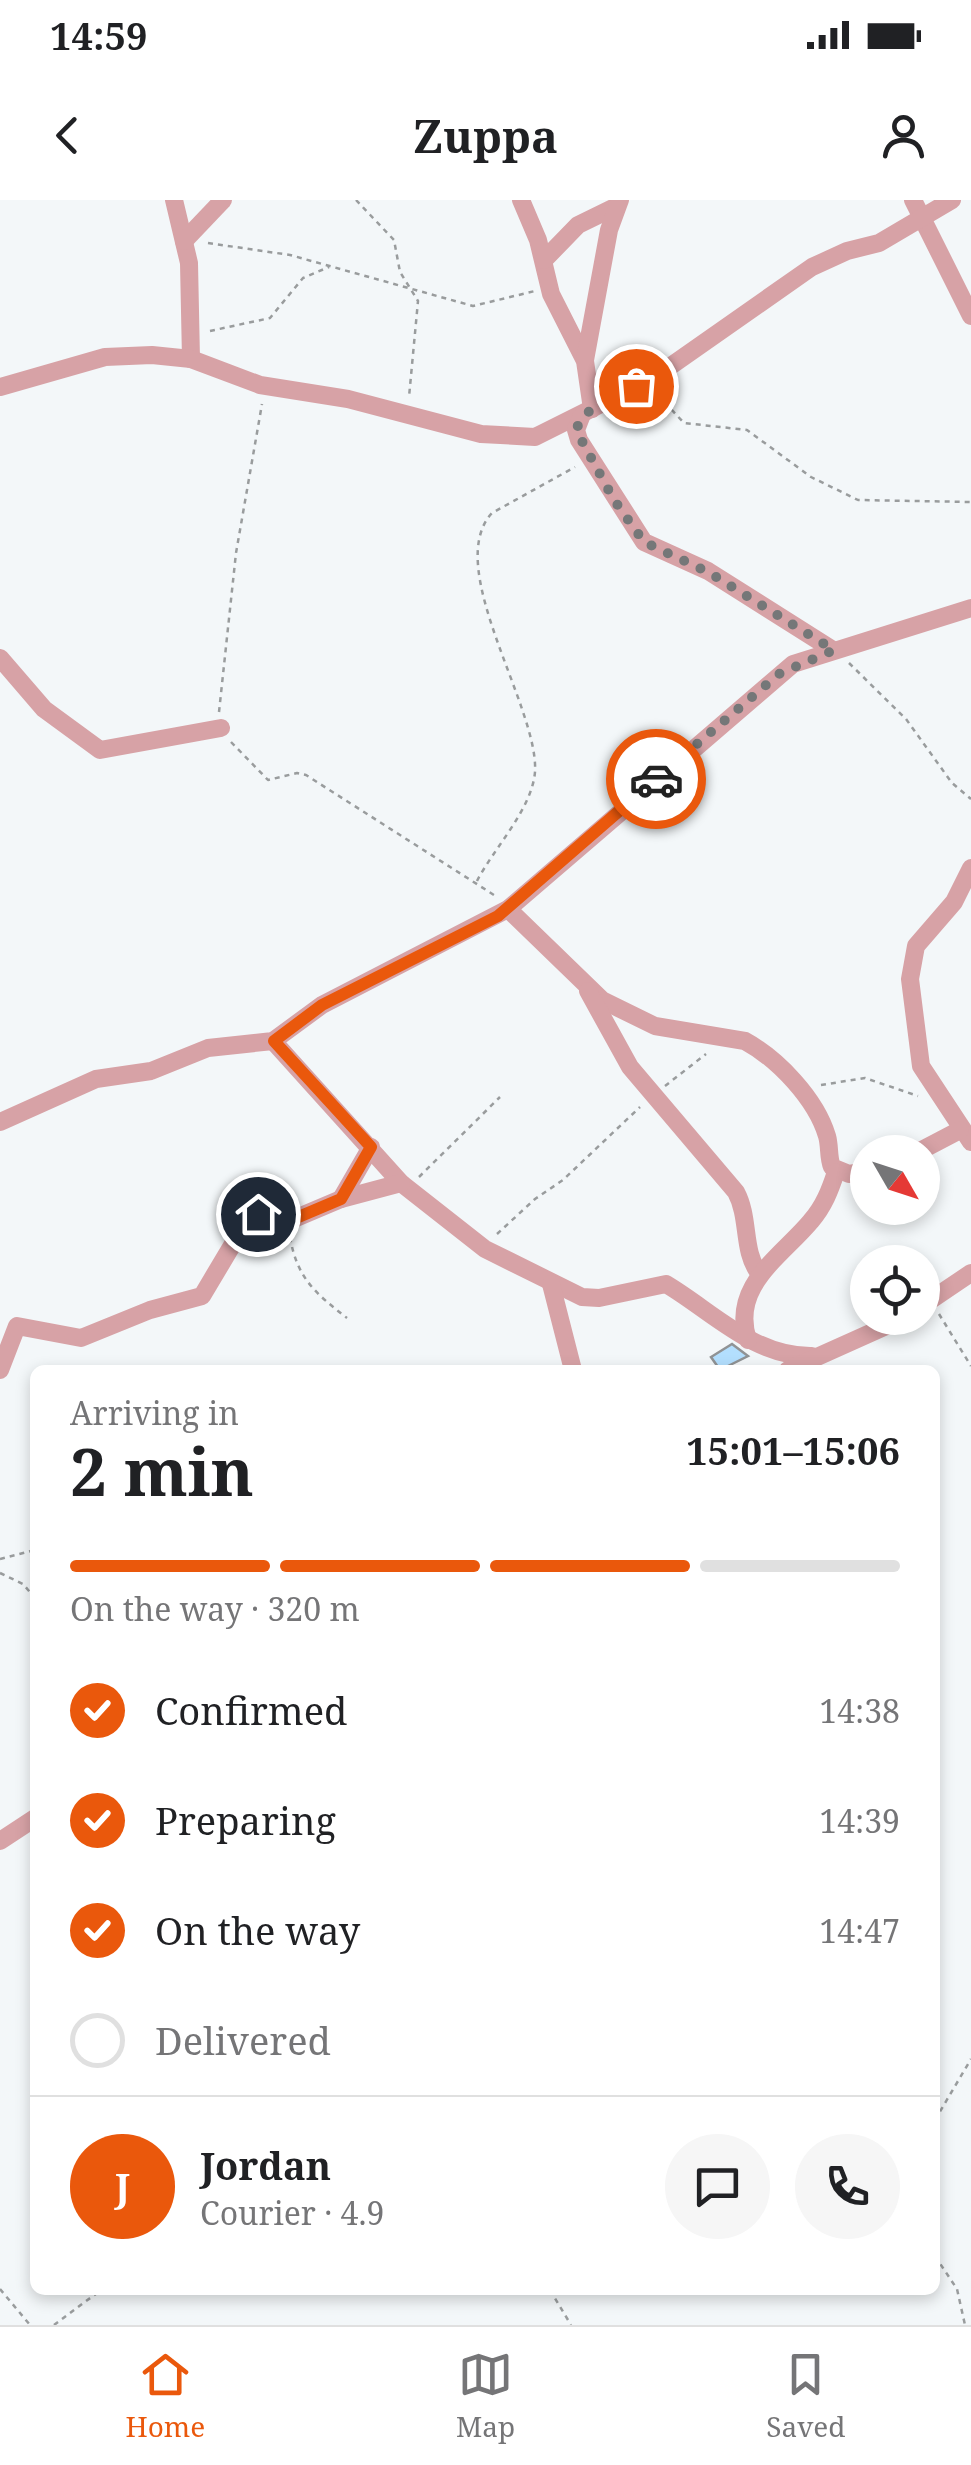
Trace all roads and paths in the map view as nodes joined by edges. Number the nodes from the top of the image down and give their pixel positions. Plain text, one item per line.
1 (174, 200) edge
2 (222, 200) edge
3 (356, 200) edge
4 (521, 200) edge
5 (913, 200) edge
6 (952, 200) edge
7 (618, 204) edge
8 (923, 218) junction
9 (185, 240) junction
10 (544, 260) junction
11 (330, 266) junction
12 (410, 285) junction
13 (551, 294) junction
14 (971, 316) edge
15 (192, 351) junction
16 (585, 361) junction
17 (647, 382) junction
18 (260, 385) junction
19 (0, 387) edge
20 (586, 413) junction
21 (408, 414) junction
22 (590, 460) junction
23 (971, 502) edge
24 (971, 608) edge
25 (834, 650) junction
26 (0, 658) edge
27 (221, 728) junction
28 (971, 799) edge
29 (971, 868) edge
30 (477, 881) junction
31 (504, 913) junction
32 (588, 990) junction
33 (274, 1041) junction
34 (708, 1052) dead end
35 (792, 1082) junction
36 (940, 1094) junction
37 (656, 1095) junction
38 (500, 1097) dead end
39 (0, 1122) edge
40 (966, 1136) edge
41 (940, 1145) edge
42 (371, 1147) junction
43 (836, 1172) junction
44 (850, 1172) edge
45 (404, 1186) junction
46 (341, 1199) junction
47 (289, 1221) junction
48 (485, 1249) junction
49 (971, 1273) edge
50 (759, 1274) junction
51 (551, 1284) junction
52 (940, 1294) edge
53 (347, 1318) dead end
54 (940, 1323) edge
55 (863, 1335) edge
56 (748, 1340) junction
57 (3, 1346) edge
58 (812, 1356) junction
59 (573, 1365) edge
60 (797, 1365) edge
61 (971, 1366) edge
62 (0, 1370) edge
63 (30, 1551) edge
64 (0, 1559) edge
65 (0, 1572) edge
66 (30, 1592) edge
67 (30, 1821) edge
68 (0, 1841) edge
69 (971, 2059) edge
70 (940, 2112) edge
71 (940, 2263) edge
72 (0, 2290) edge
73 (94, 2295) edge
74 (553, 2295) edge
75 (30, 2325) edge
76 (54, 2325) edge
77 (571, 2325) edge
78 (965, 2325) edge

1 - 9 street
2 - 9 street
3 - 12 path
4 - 10 street
5 - 8 street
6 - 8 street
7 - 10 street
7 - 16 street
8 - 14 street
8 - 17 street
9 - 11 path
9 - 15 street
10 - 13 street
11 - 12 path
11 - 15 path
12 - 13 path
12 - 21 path
13 - 16 street
15 - 18 street
15 - 19 street
16 - 20 street
17 - 20 street
17 - 23 path
18 - 21 street
18 - 27 path
20 - 21 street
20 - 22 street
22 - 25 street
22 - 30 path
24 - 25 street
25 - 28 path
25 - 31 street
26 - 27 street
27 - 30 path
29 - 36 street
30 - 31 path
31 - 32 street
31 - 33 street
32 - 35 street
32 - 37 street
33 - 39 street
33 - 42 street
34 - 37 path
35 - 36 path
35 - 43 street
36 - 40 street
37 - 48 path
37 - 50 street
38 - 45 path
40 - 41 street
42 - 45 street
42 - 46 street
43 - 44 street
43 - 50 street
45 - 46 street
45 - 48 street
46 - 47 street
47 - 53 path
47 - 57 street
48 - 51 street
49 - 52 street
50 - 56 street
51 - 56 street
51 - 59 street
54 - 61 path
55 - 58 street
56 - 58 street
57 - 62 street
58 - 60 street
63 - 64 path
65 - 66 path
67 - 68 street
69 - 70 path
71 - 78 path
72 - 75 path
73 - 76 path
74 - 77 path

